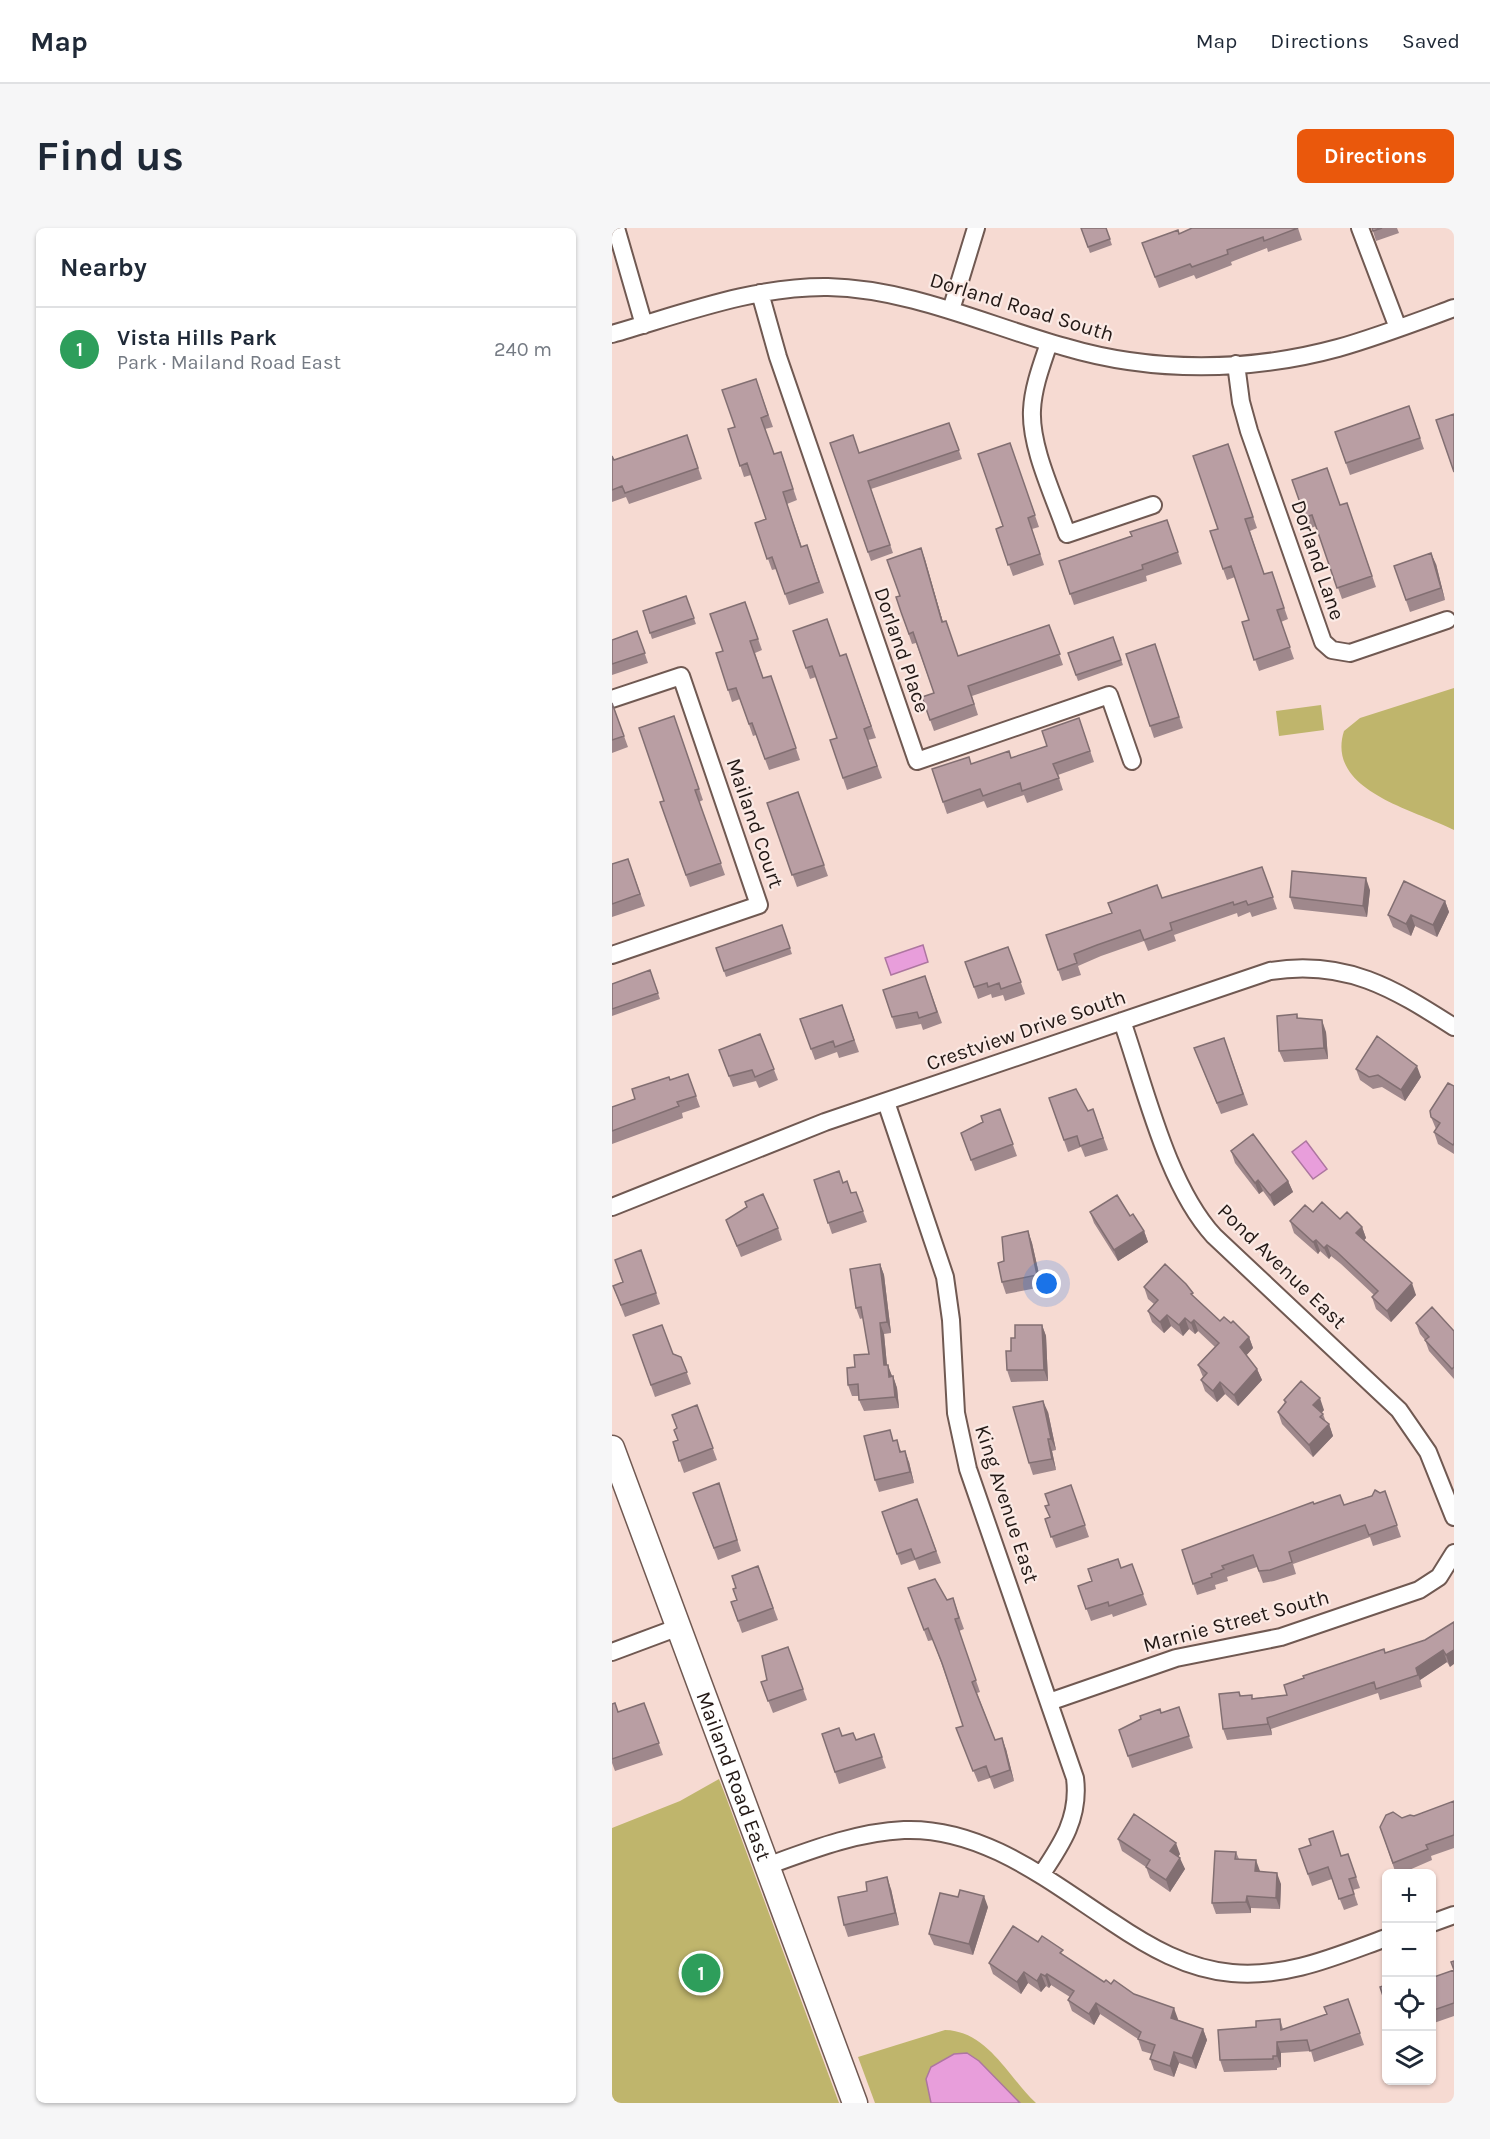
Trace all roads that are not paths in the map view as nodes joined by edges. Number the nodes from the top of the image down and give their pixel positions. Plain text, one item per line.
1 (616, 228) edge
2 (976, 228) edge
3 (1360, 228) edge
4 (760, 293) junction
5 (1454, 308) edge
6 (951, 310) junction
7 (644, 325) junction
8 (1398, 328) junction
9 (612, 334) edge
10 (1049, 343) junction
11 (1236, 364) junction
12 (1153, 505) dead end
13 (1448, 620) dead end
14 (612, 699) edge
15 (1132, 761) dead end
16 (612, 955) edge
17 (1122, 1021) junction
18 (1454, 1027) edge
19 (885, 1102) junction
20 (612, 1207) edge
21 (612, 1448) edge
22 (1454, 1517) edge
23 (1454, 1552) edge
24 (679, 1627) junction
25 (612, 1652) edge
26 (1049, 1702) junction
27 (767, 1866) junction
28 (1041, 1875) junction
29 (1454, 1915) edge
30 (1436, 1921) edge
31 (1382, 1939) edge
32 (855, 2103) edge

1 - 7 street
2 - 6 street
3 - 8 street
4 - 6 street, Dorland Road South
4 - 7 street, Dorland Road South
4 - 15 street, Dorland Place
5 - 8 street, Dorland Road South
6 - 10 street, Dorland Road South
7 - 9 street, Dorland Road South
8 - 11 street, Dorland Road South
10 - 11 street, Dorland Road South
10 - 12 street
11 - 13 street, Dorland Lane
14 - 16 street, Mailand Court
17 - 18 street, Crestview Drive South
17 - 19 street, Crestview Drive South
17 - 22 street, Pond Avenue East
19 - 20 street, Crestview Drive South
19 - 26 street, King Avenue East
21 - 24 street, Mailand Road East
23 - 26 street, Marnie Street South
24 - 25 street
24 - 27 street, Mailand Road East
26 - 28 street, King Avenue East
27 - 28 street
27 - 32 street, Mailand Road East
28 - 31 street
29 - 30 street

